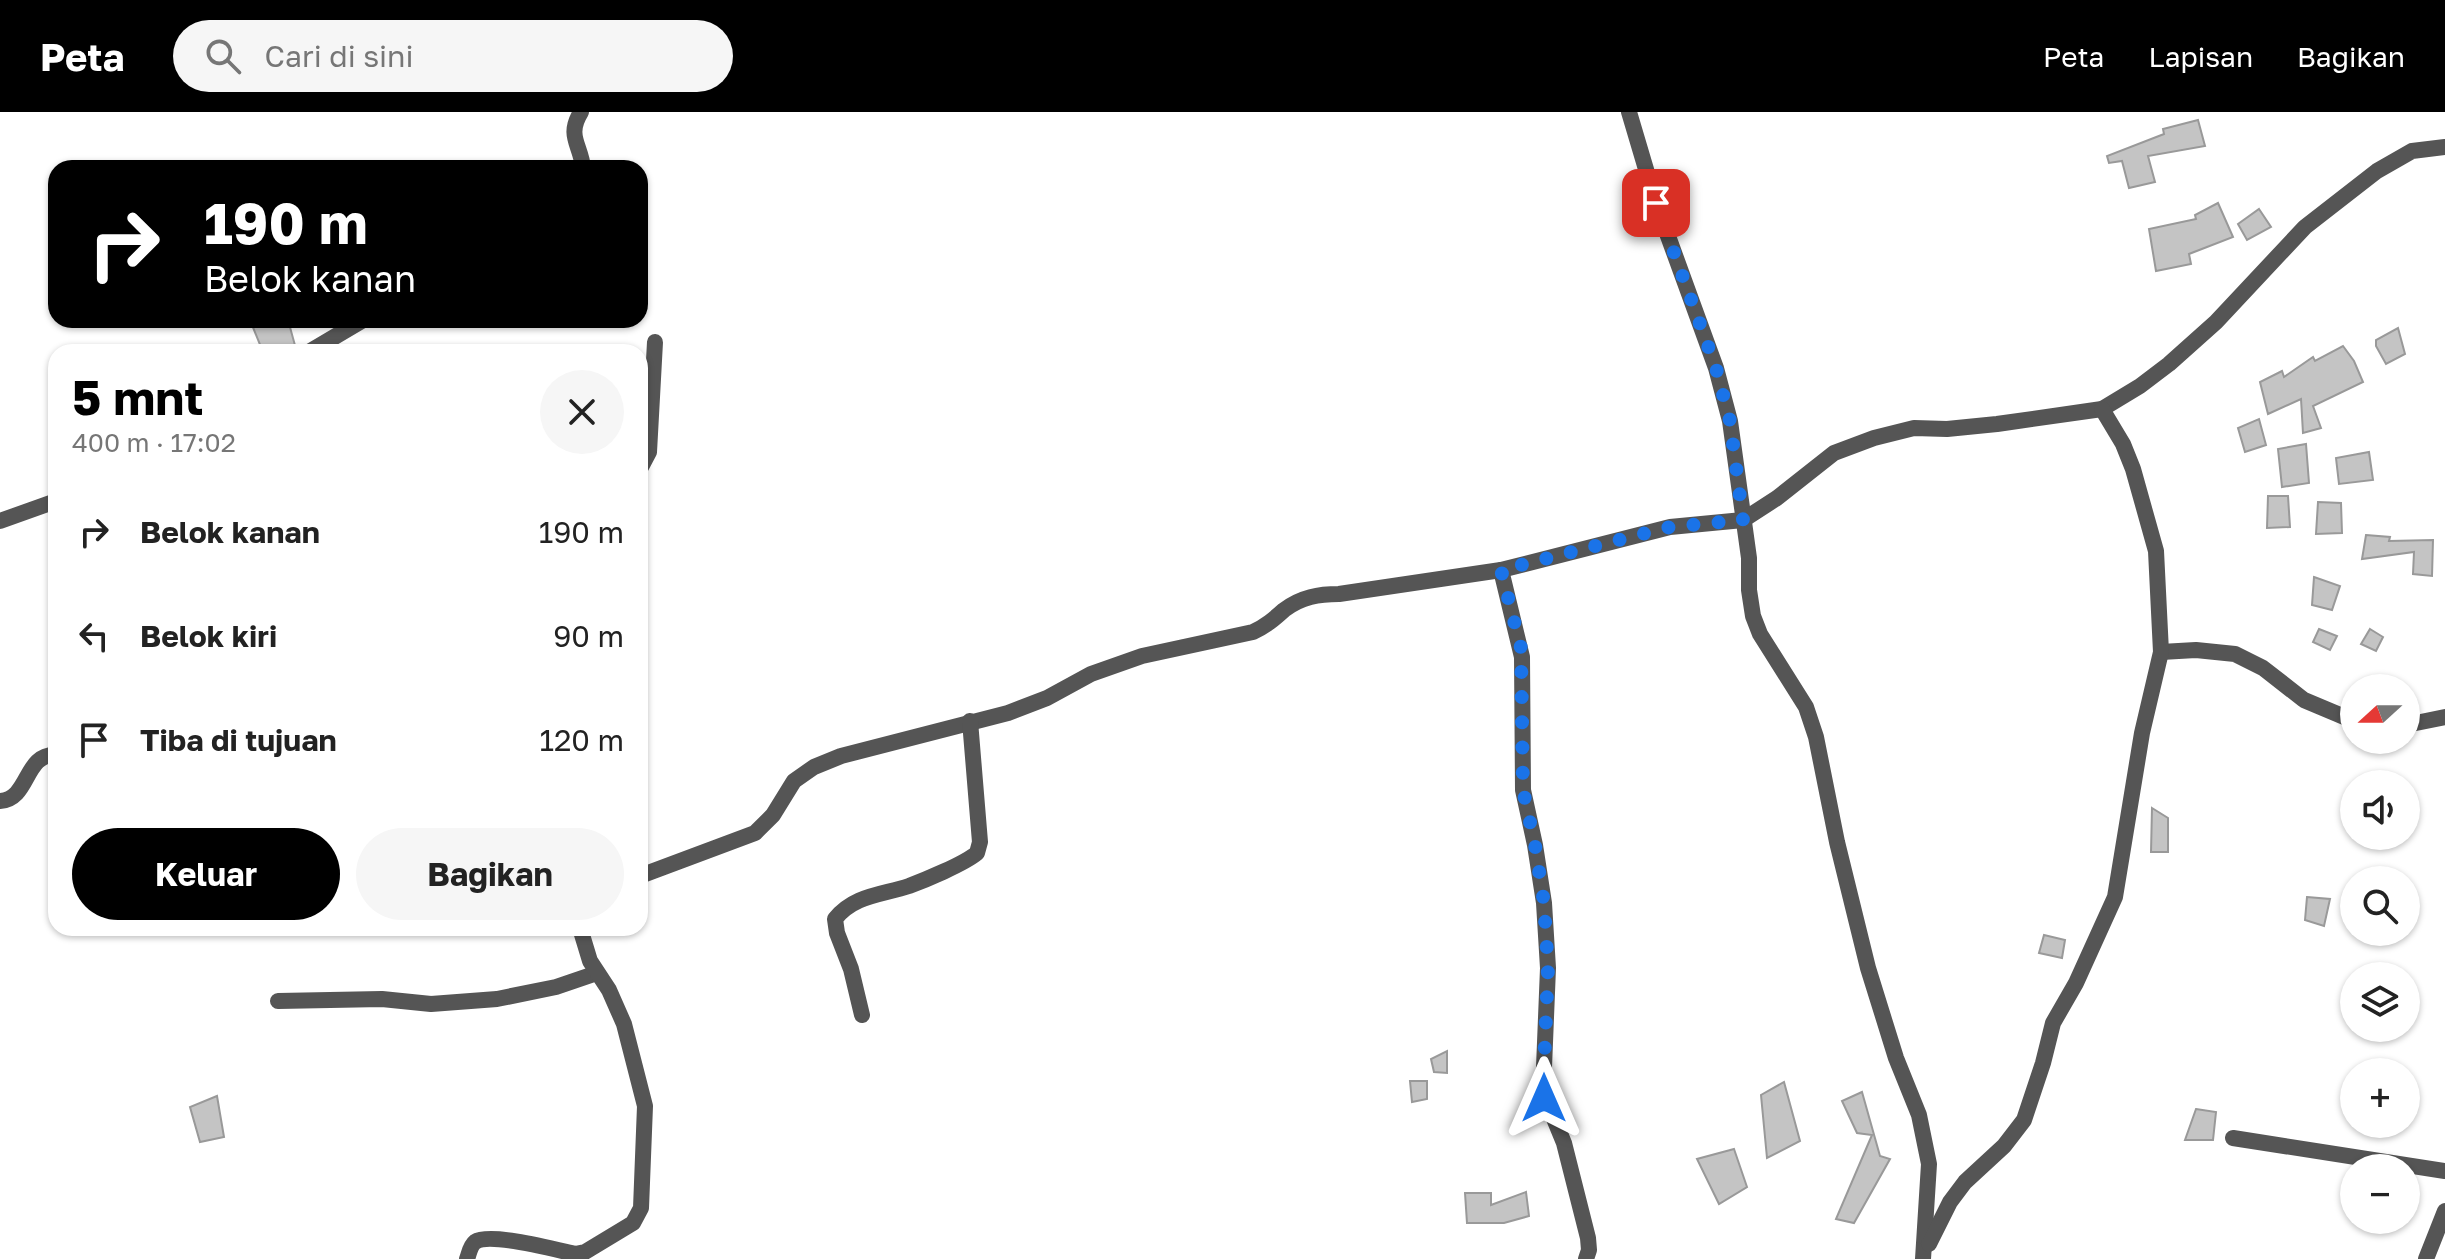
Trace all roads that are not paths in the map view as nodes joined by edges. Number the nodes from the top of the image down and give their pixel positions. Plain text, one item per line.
1 (581, 112) edge
2 (1629, 112) edge
3 (2445, 147) edge
4 (581, 160) edge
5 (350, 328) edge
6 (655, 342) dead end
7 (322, 344) edge
8 (2102, 409) junction
9 (648, 454) edge
10 (48, 504) edge
11 (1743, 520) junction
12 (0, 521) edge
13 (1501, 570) junction
14 (2161, 652) junction
15 (2340, 715) edge
16 (2445, 717) edge
17 (970, 721) junction
18 (2420, 722) edge
19 (48, 757) edge
20 (0, 801) edge
21 (648, 873) edge
22 (582, 936) edge
23 (597, 973) junction
24 (278, 1001) dead end
25 (862, 1015) dead end
26 (2233, 1138) dead end
27 (2445, 1171) edge
28 (2445, 1211) edge
29 (1924, 1256) edge
30 (467, 1259) edge
31 (1586, 1259) edge
32 (2426, 1259) edge

1 - 4 street
2 - 11 street
3 - 8 street
5 - 7 street
6 - 9 street
8 - 11 street
8 - 14 street
10 - 12 street
11 - 13 street
11 - 29 street
13 - 17 street
13 - 31 street
14 - 15 street
14 - 29 street
16 - 18 street
17 - 21 street
17 - 25 street
19 - 20 street
22 - 23 street
23 - 24 street
23 - 30 street
26 - 27 street
28 - 32 street

